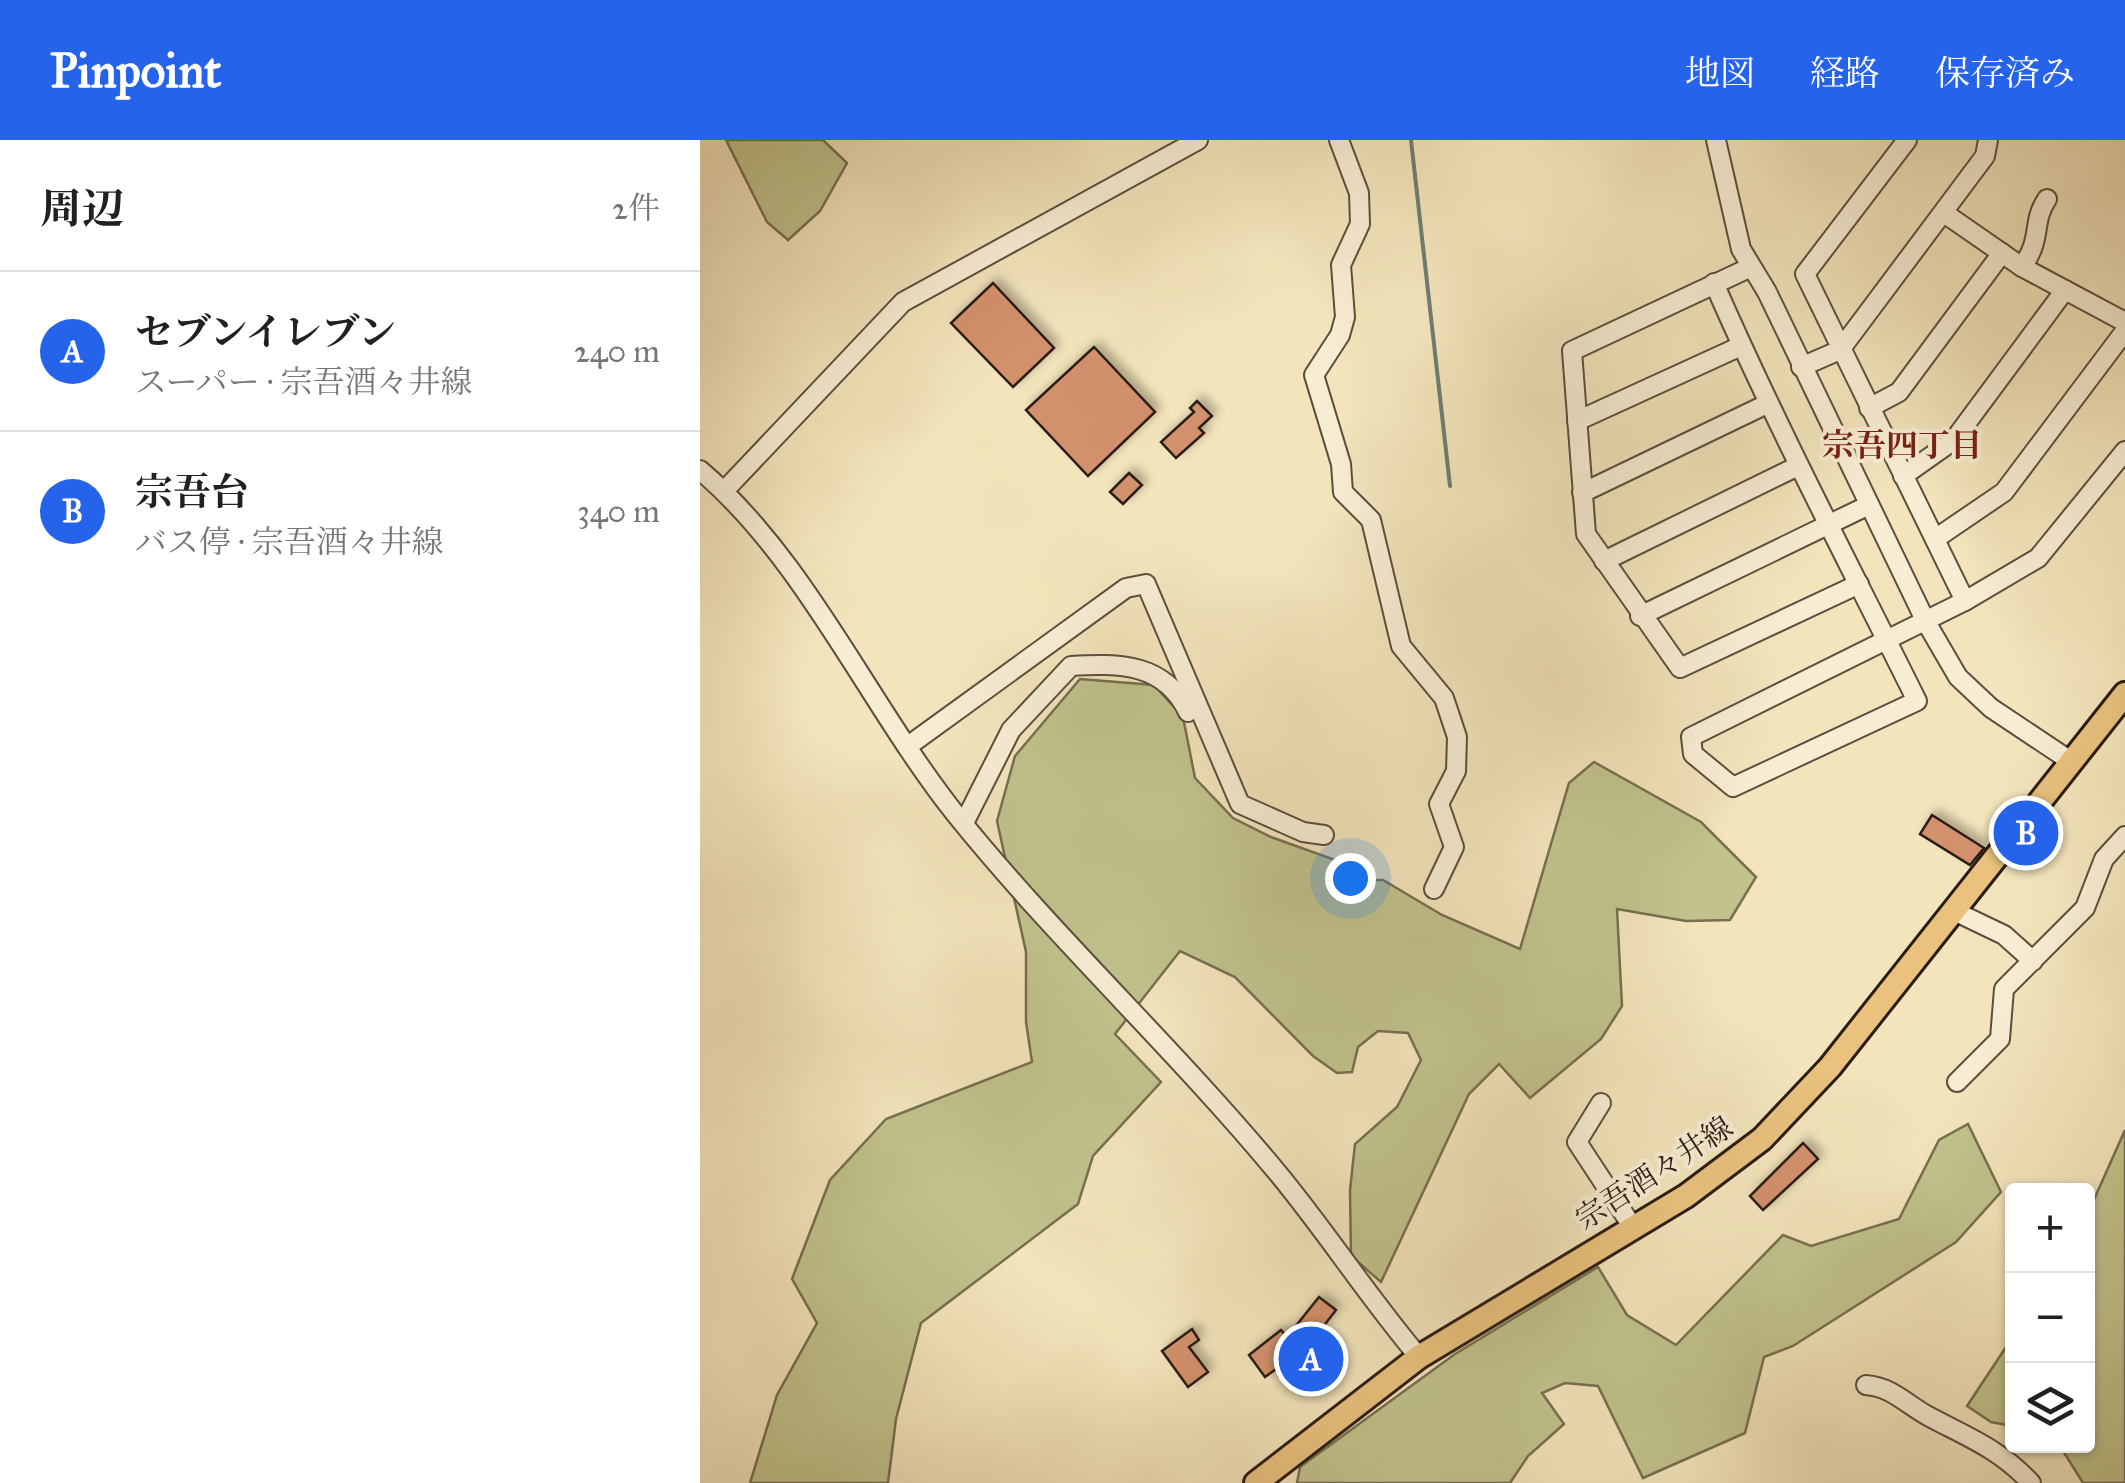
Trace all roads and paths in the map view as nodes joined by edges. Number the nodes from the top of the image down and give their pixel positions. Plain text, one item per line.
1 (1198, 140) edge
2 (1339, 140) edge
3 (1716, 140) edge
4 (1906, 140) edge
5 (1988, 140) edge
6 (2047, 198) dead end
7 (1944, 213) junction
8 (2002, 253) junction
9 (1751, 267) junction
10 (2022, 267) junction
11 (1714, 283) junction
12 (2064, 290) junction
13 (2125, 322) edge
14 (2125, 331) edge
15 (1741, 346) junction
16 (1840, 350) junction
17 (1801, 367) junction
18 (1767, 404) junction
19 (1869, 408) junction
20 (1577, 421) junction
21 (2125, 451) edge
22 (1798, 466) junction
23 (700, 470) edge
24 (1902, 476) junction
25 (724, 491) junction
26 (1582, 494) junction
27 (1868, 506) junction
28 (1828, 525) junction
29 (1935, 539) junction
30 (1604, 561) junction
31 (1858, 584) junction
32 (1966, 601) junction
33 (1640, 616) junction
34 (1926, 622) junction
35 (1887, 640) junction
36 (2125, 694) edge
37 (1188, 712) dead end
38 (908, 746) junction
39 (2072, 762) junction
40 (964, 823) junction
41 (1324, 835) dead end
42 (2125, 836) edge
43 (1434, 889) dead end
44 (1954, 910) junction
45 (2033, 961) junction
46 (1957, 1082) dead end
47 (1601, 1103) dead end
48 (1632, 1226) junction
49 (1419, 1357) junction
50 (1866, 1384) dead end
51 (1256, 1483) edge
52 (2032, 1483) edge

1 - 25 street
2 - 43 street
3 - 9 street
4 - 16 street
5 - 7 street
6 - 10 street
7 - 8 street
7 - 16 street
8 - 10 street
8 - 19 street
9 - 11 street
9 - 17 street
10 - 12 street
11 - 15 street
11 - 20 street
12 - 13 street
12 - 24 street
14 - 29 street
15 - 18 street
15 - 20 street
16 - 17 street
16 - 19 street
17 - 27 street
18 - 22 street
18 - 26 street
19 - 24 street
20 - 26 street
21 - 32 street
22 - 28 street
22 - 30 street
23 - 25 street
24 - 29 street
25 - 38 street
26 - 30 street
27 - 28 street
27 - 34 street
28 - 31 street
28 - 33 street
29 - 32 street
30 - 33 street
31 - 33 street
31 - 35 street
32 - 34 street
34 - 35 street
34 - 39 street
35 - 35 street
36 - 39 main road, 宗吾酒々井線
37 - 40 street
38 - 40 street
38 - 41 street
39 - 44 main road, 宗吾酒々井線
40 - 49 street
42 - 45 street
44 - 45 street
44 - 48 main road, 宗吾酒々井線
45 - 46 street
47 - 48 street
48 - 49 main road, 宗吾酒々井線
49 - 51 main road, 宗吾酒々井線
50 - 52 street

